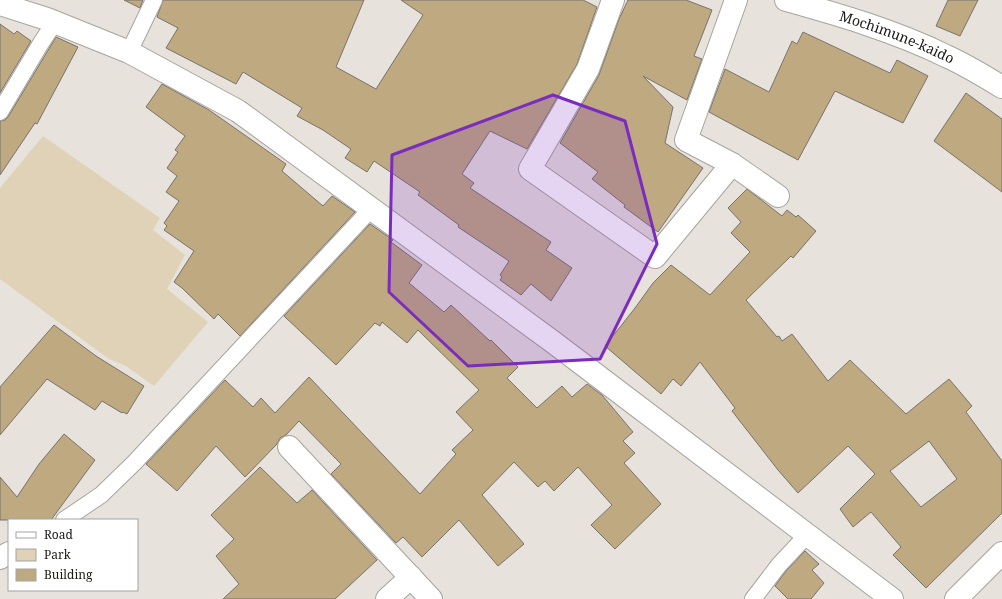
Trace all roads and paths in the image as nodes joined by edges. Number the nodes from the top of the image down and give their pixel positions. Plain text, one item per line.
1 (154, 0) edge
2 (613, 0) edge
3 (736, 0) edge
4 (786, 0) edge
5 (0, 4) edge
6 (55, 22) junction
7 (129, 52) junction
8 (1002, 87) edge
9 (0, 112) edge
10 (732, 164) junction
11 (778, 196) dead end
12 (371, 208) junction
13 (289, 447) dead end
14 (65, 519) edge
15 (808, 534) junction
16 (1002, 554) edge
17 (411, 577) junction
18 (387, 599) edge
19 (431, 599) edge
20 (753, 599) edge
21 (892, 599) edge
22 (956, 599) edge

1 - 7 lane
2 - 10 street
3 - 10 street
4 - 8 street, Mochimune-kaido
5 - 6 street
6 - 7 street
6 - 9 lane
7 - 12 street
10 - 11 street
12 - 14 lane
12 - 15 street
13 - 17 street
15 - 20 lane
15 - 21 street
16 - 22 street
17 - 18 street
17 - 19 street

